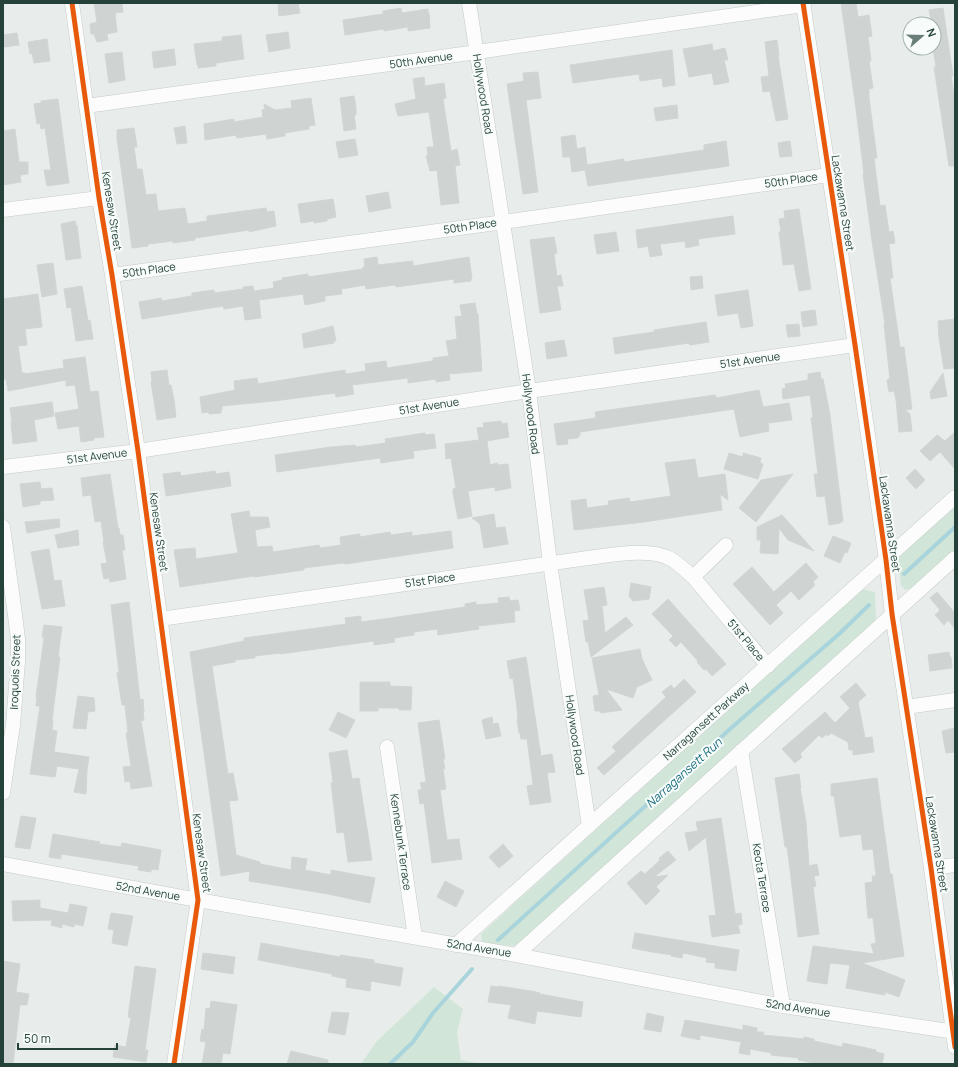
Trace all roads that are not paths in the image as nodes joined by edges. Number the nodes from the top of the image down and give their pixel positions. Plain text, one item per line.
1 (72, 3) edge
2 (469, 3) edge
3 (803, 4) edge
4 (477, 52) junction
5 (86, 106) junction
6 (828, 175) junction
7 (99, 198) junction
8 (3, 210) edge
9 (504, 222) junction
10 (112, 275) junction
11 (855, 345) junction
12 (529, 391) junction
13 (138, 451) junction
14 (3, 467) edge
15 (955, 497) edge
16 (3, 527) edge
17 (726, 545) dead end
18 (955, 558) edge
19 (886, 560) junction
20 (550, 563) junction
21 (693, 577) junction
22 (892, 614) junction
23 (160, 619) junction
24 (768, 666) junction
25 (955, 700) edge
26 (906, 708) junction
27 (387, 747) dead end
28 (741, 751) junction
29 (3, 794) edge
30 (588, 826) junction
31 (3, 864) edge
32 (955, 865) edge
33 (931, 868) junction
34 (198, 900) junction
35 (415, 937) junction
36 (456, 945) junction
37 (516, 954) junction
38 (783, 1006) junction
39 (954, 1032) edge
40 (955, 1047) edge
41 (174, 1064) edge

1 - 5 street, Kenesaw Street
2 - 4 street, Hollywood Road
3 - 4 street, 50th Avenue
3 - 6 street, Lackawanna Street
4 - 5 street, 50th Avenue
4 - 9 street, Hollywood Road
5 - 7 street, Kenesaw Street
6 - 9 street, 50th Place
6 - 11 street, Lackawanna Street
7 - 8 street
7 - 10 street, Kenesaw Street
9 - 10 street, 50th Place
9 - 12 street, Hollywood Road
10 - 13 street, Kenesaw Street
11 - 12 street, 51st Avenue
11 - 19 street, Lackawanna Street
12 - 13 street, 51st Avenue
12 - 20 street, Hollywood Road
13 - 14 street, 51st Avenue
13 - 23 street, Kenesaw Street
15 - 19 street, Narragansett Parkway
16 - 29 street, Iroquois Street
17 - 21 street
18 - 22 street
19 - 22 street, Lackawanna Street
19 - 24 street, Narragansett Parkway
20 - 21 street, 51st Place
20 - 23 street, 51st Place
20 - 30 street, Hollywood Road
21 - 24 street, 51st Place
22 - 26 street, Lackawanna Street
22 - 28 street
23 - 34 street, Kenesaw Street
24 - 30 street, Narragansett Parkway
25 - 26 street
26 - 33 street, Lackawanna Street
27 - 35 street, Kennebunk Terrace
28 - 37 street
28 - 38 street, Keota Terrace
30 - 36 street, Narragansett Parkway
31 - 34 street, 52nd Avenue
32 - 33 street
33 - 39 street, Lackawanna Street
34 - 35 street, 52nd Avenue
34 - 41 street, Kenesaw Street
35 - 36 street, 52nd Avenue
36 - 37 street, 52nd Avenue
37 - 38 street, 52nd Avenue
38 - 39 street, 52nd Avenue
39 - 40 street, Lackawanna Street

